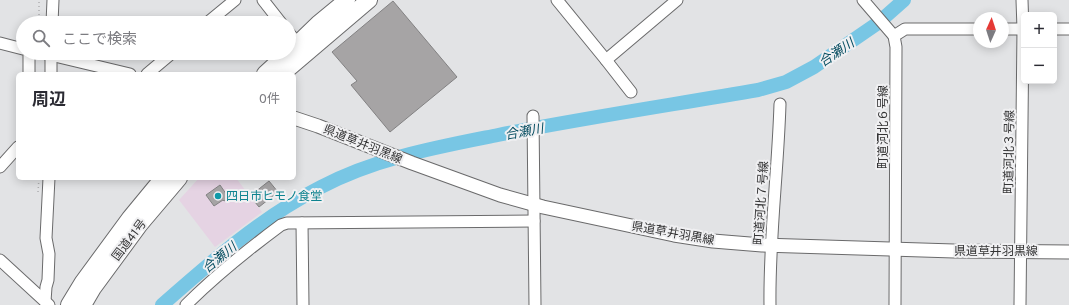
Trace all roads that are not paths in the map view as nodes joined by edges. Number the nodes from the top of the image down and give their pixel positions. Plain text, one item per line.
1 (53, 0) edge
2 (235, 0) edge
3 (263, 0) edge
4 (347, 0) edge
5 (369, 0) edge
6 (557, 0) edge
7 (677, 0) edge
8 (864, 0) edge
9 (1022, 0) edge
10 (1022, 12) edge
11 (52, 16) edge
12 (216, 16) edge
13 (276, 16) edge
14 (973, 29) edge
15 (1009, 29) edge
16 (1021, 29) edge
17 (1057, 29) edge
18 (1069, 29) edge
19 (894, 36) junction
20 (296, 41) edge
21 (0, 44) edge
22 (16, 47) edge
23 (29, 60) edge
24 (49, 60) edge
25 (73, 60) edge
26 (164, 60) edge
27 (278, 60) edge
28 (606, 60) junction
29 (29, 72) edge
30 (51, 72) edge
31 (122, 72) edge
32 (149, 72) edge
33 (267, 72) edge
34 (284, 72) edge
35 (631, 92) dead end
36 (780, 104) dead end
37 (533, 116) dead end
38 (296, 119) edge
39 (16, 149) edge
40 (0, 167) edge
41 (162, 180) edge
42 (178, 180) edge
43 (48, 184) edge
44 (534, 204) junction
45 (135, 221) junction
46 (534, 221) junction
47 (302, 223) junction
48 (771, 246) junction
49 (895, 250) junction
50 (1017, 251) junction
51 (1069, 252) edge
52 (0, 260) edge
53 (47, 303) edge
54 (69, 305) edge
55 (83, 305) edge
56 (186, 305) edge
57 (303, 305) edge
58 (535, 305) edge
59 (770, 305) edge
60 (895, 305) edge
61 (1014, 305) edge
62 (1020, 305) edge

1 - 11 street
2 - 12 street
3 - 13 street
4 - 20 highway
5 - 34 highway
6 - 28 street
7 - 28 street
8 - 19 street
9 - 10 street
14 - 19 street
15 - 16 street
16 - 50 street
17 - 18 street
19 - 49 street, 町道河北６号線
21 - 22 street
23 - 29 street
24 - 30 street
25 - 31 street
26 - 32 street
27 - 33 highway
28 - 35 street
36 - 48 street, 町道河北７号線
37 - 44 street
38 - 44 main road, 県道草井羽黒線
39 - 40 street
41 - 45 highway, 国道41号
42 - 45 highway, 国道41号
43 - 53 street
44 - 46 street
44 - 48 main road, 県道草井羽黒線
45 - 54 highway, 国道41号
45 - 55 highway, 国道41号
46 - 47 street
46 - 58 street
47 - 56 street
47 - 57 street
48 - 49 main road, 県道草井羽黒線
48 - 59 street, 町道河北７号線
49 - 50 main road, 県道草井羽黒線
49 - 60 street, 町道河北６号線
50 - 51 main road, 県道草井羽黒線
50 - 61 street
50 - 62 street
52 - 53 street

